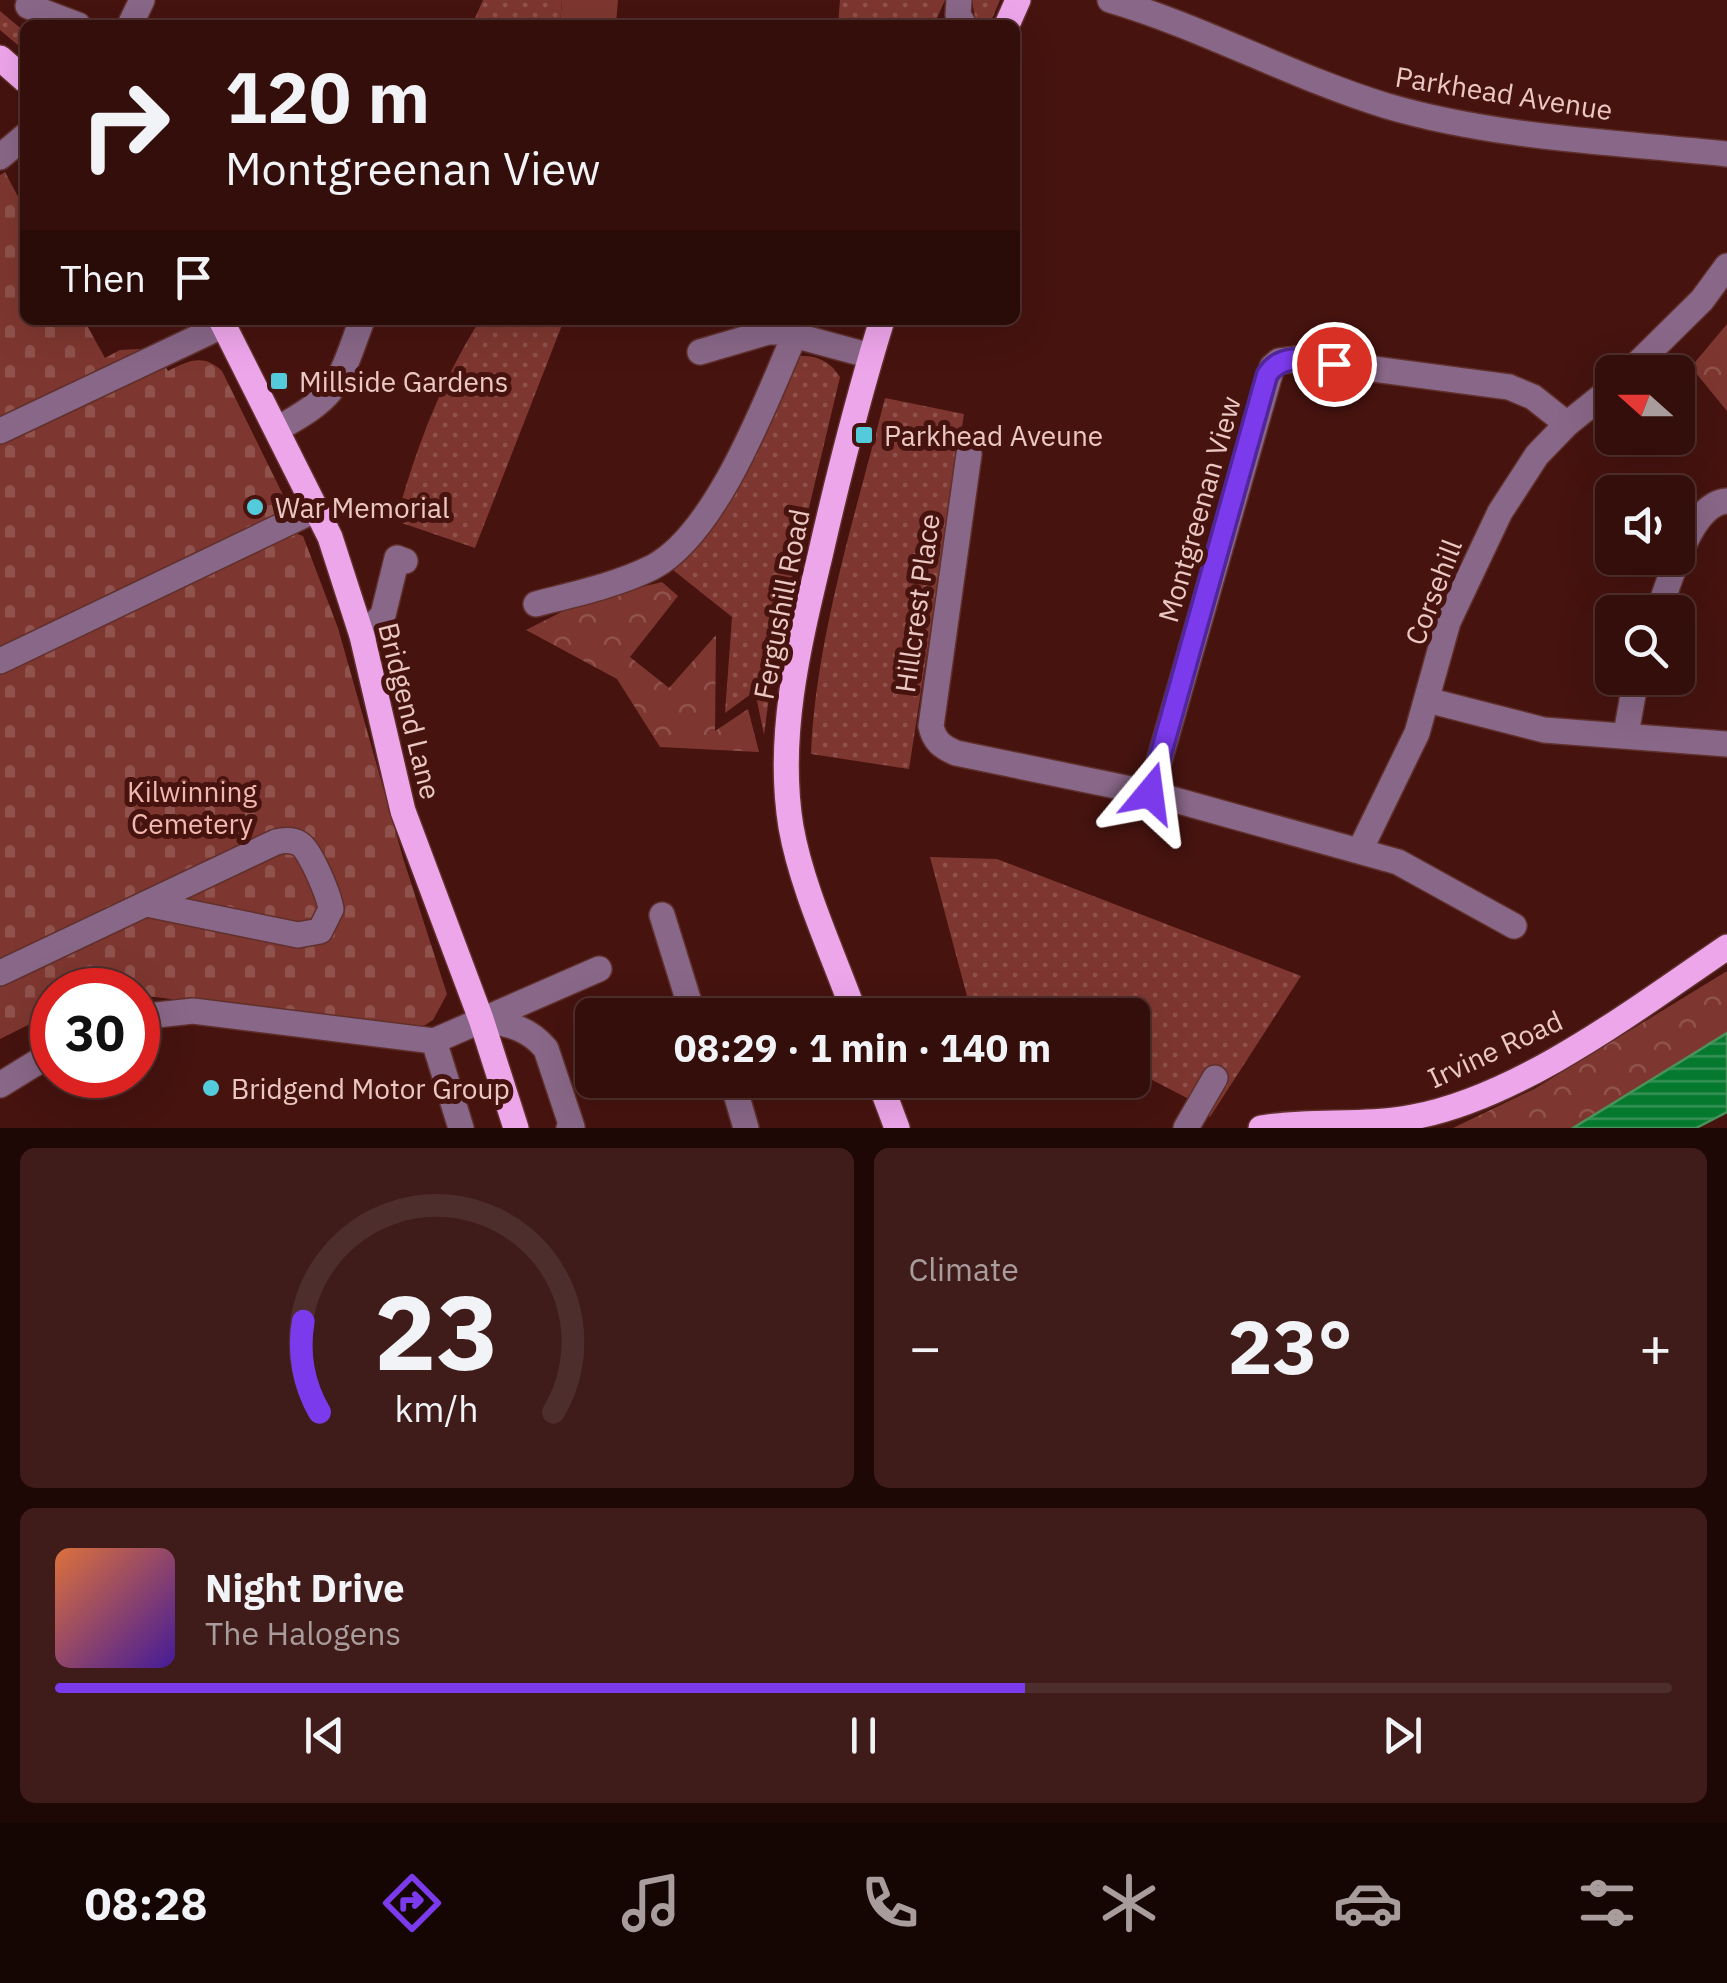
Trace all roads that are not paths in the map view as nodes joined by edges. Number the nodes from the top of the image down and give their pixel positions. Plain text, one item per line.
1 (1110, 0) edge
2 (28, 6) dead end
3 (65, 20) edge
4 (0, 58) edge
5 (20, 76) edge
6 (20, 140) edge
7 (1727, 154) edge
8 (0, 156) edge
9 (1727, 266) edge
10 (219, 325) edge
11 (224, 325) edge
12 (360, 325) edge
13 (880, 325) edge
14 (795, 334) junction
15 (700, 352) dead end
16 (1646, 355) edge
17 (871, 356) junction
18 (1595, 402) edge
19 (1567, 424) junction
20 (278, 429) junction
21 (0, 431) edge
22 (969, 454) dead end
23 (1727, 501) edge
24 (317, 509) junction
25 (405, 562) dead end
26 (1665, 595) edge
27 (536, 604) dead end
28 (362, 636) junction
29 (0, 661) edge
30 (1633, 695) edge
31 (1427, 700) junction
32 (1626, 734) junction
33 (1727, 744) edge
34 (1150, 793) junction
35 (1360, 850) junction
36 (147, 904) junction
37 (662, 915) dead end
38 (1514, 926) dead end
39 (1727, 947) edge
40 (599, 968) dead end
41 (0, 973) edge
42 (687, 998) edge
43 (850, 998) edge
44 (160, 1014) edge
45 (481, 1019) junction
46 (434, 1042) junction
47 (30, 1066) edge
48 (1216, 1078) dead end
49 (0, 1085) edge
50 (737, 1098) edge
51 (886, 1098) edge
52 (461, 1128) edge
53 (516, 1128) edge
54 (569, 1128) edge
55 (746, 1128) edge
56 (897, 1128) edge
57 (1186, 1128) edge
58 (1261, 1128) edge

1 - 7 street, Parkhead Avenue
2 - 3 street
4 - 5 main road
6 - 8 street
9 - 16 street
10 - 21 street
11 - 20 main road, Bridgend Lane
12 - 20 street
13 - 17 main road, Fergushill Road
14 - 15 street
14 - 17 street
14 - 27 street
17 - 43 main road, Fergushill Road
18 - 19 street, Corsehill
19 - 31 street, Corsehill
19 - 34 street, Montgreenan View
20 - 24 main road, Bridgend Lane
22 - 34 street, Hillcrest Place
23 - 26 street
24 - 28 main road, Bridgend Lane
24 - 29 street
25 - 28 street
28 - 45 main road, Bridgend Lane
30 - 32 street
31 - 32 street
31 - 35 street, Corsehill
32 - 33 street
34 - 35 street, Hillcrest Place
35 - 38 street, Hillcrest Place
36 - 36 street
36 - 41 street
37 - 42 street
39 - 58 main road, Irvine Road
40 - 45 street
44 - 46 street
45 - 46 street
45 - 53 main road, Bridgend Lane
45 - 54 street
46 - 52 street
47 - 49 street
48 - 57 street
50 - 55 street
51 - 56 main road

